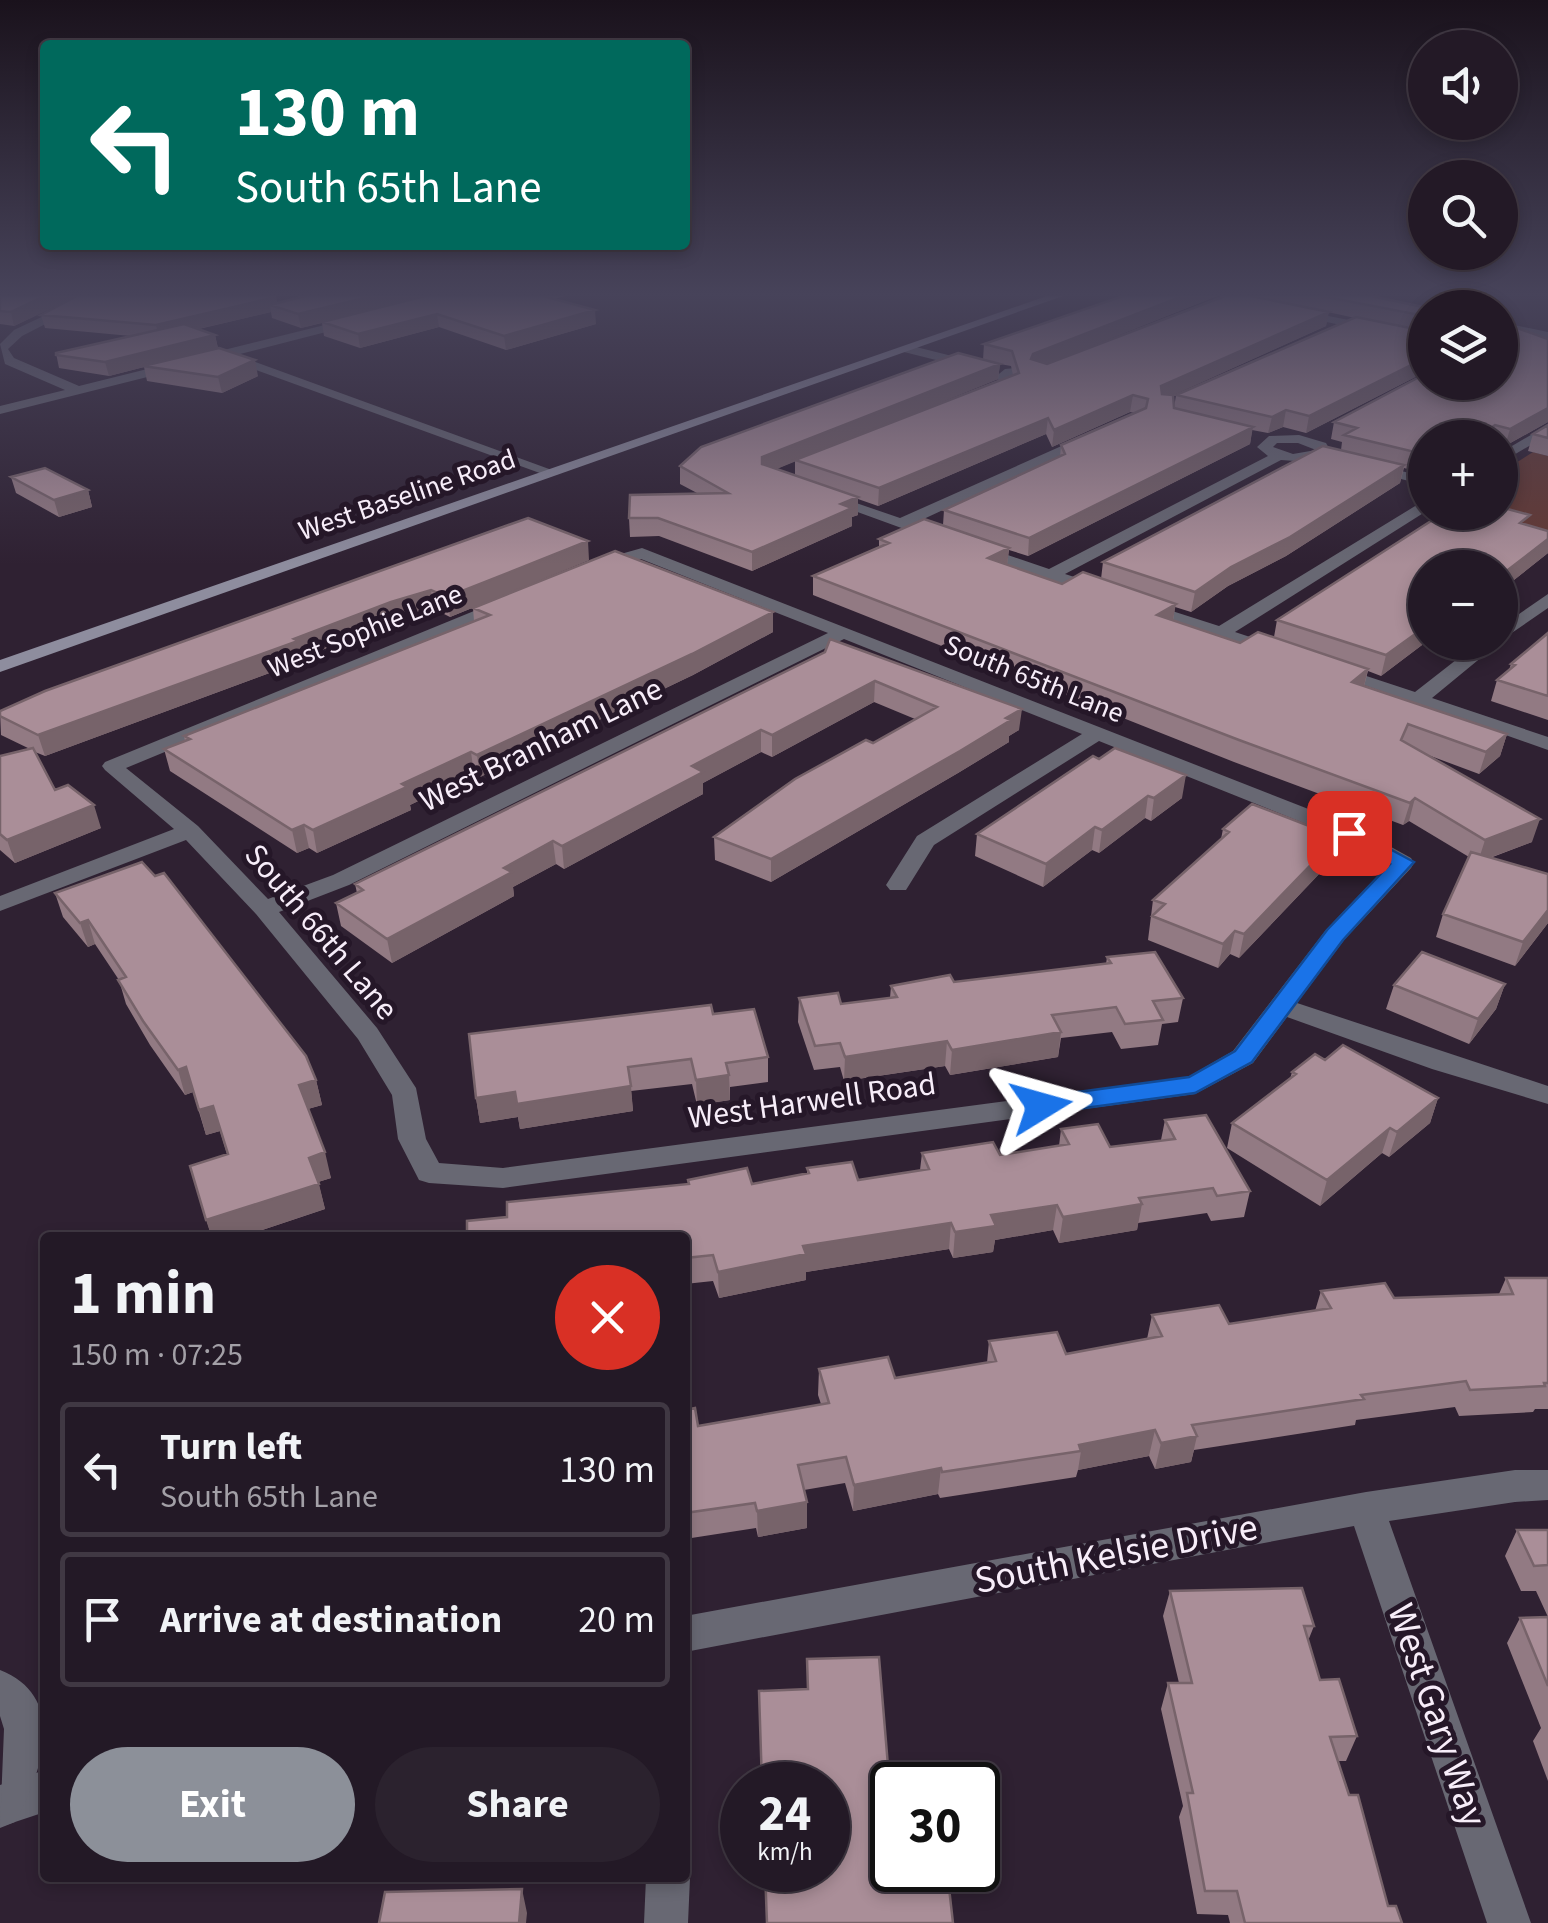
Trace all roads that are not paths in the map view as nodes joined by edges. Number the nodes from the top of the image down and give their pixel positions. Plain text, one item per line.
1 (68, 386) edge
2 (96, 386) edge
3 (309, 386) edge
4 (801, 386) edge
5 (999, 386) edge
6 (78, 390) junction
7 (991, 392) edge
8 (0, 410) edge
9 (1548, 428) edge
10 (1325, 432) dead end
11 (1101, 434) edge
12 (1250, 436) edge
13 (1308, 440) junction
14 (1268, 441) junction
15 (1518, 447) edge
16 (1321, 454) junction
17 (1280, 456) junction
18 (1338, 459) edge
19 (1355, 463) edge
20 (553, 473) junction
21 (1408, 479) edge
22 (808, 491) edge
23 (1408, 516) edge
24 (902, 523) junction
25 (642, 554) joint
26 (1050, 575) junction
27 (1548, 598) edge
28 (1518, 622) edge
29 (844, 632) junction
30 (1221, 633) junction
31 (1288, 656) edge
32 (1468, 660) edge
33 (0, 666) edge
34 (1321, 667) edge
35 (1417, 700) junction
36 (1096, 734) junction
37 (1548, 744) edge
38 (112, 766) joint
39 (190, 831) junction
40 (1403, 862) joint
41 (898, 885) dead end
42 (0, 904) edge
43 (264, 909) junction
44 (1281, 1006) junction
45 (1548, 1095) edge
46 (429, 1174) joint
47 (1548, 1485) edge
48 (1366, 1508) junction
49 (690, 1633) edge
50 (21, 1701) edge
51 (40, 1793) edge
52 (0, 1806) edge
53 (668, 1882) edge
54 (666, 1923) edge
55 (1509, 1923) edge

1 - 6 street
2 - 6 street
3 - 20 street
4 - 20 main road, West Baseline Road
5 - 7 street
6 - 8 street
9 - 15 street
10 - 13 street
11 - 24 street
12 - 14 street
13 - 14 street
13 - 16 street
14 - 17 street
16 - 17 street
16 - 18 street
17 - 26 street
19 - 21 street
20 - 33 main road, West Baseline Road
22 - 24 street
23 - 30 street
24 - 26 street
25 - 29 street, South 65th Lane
25 - 38 street, West Sophie Lane
26 - 30 street
27 - 28 street
29 - 36 street, South 65th Lane
29 - 43 street, West Branham Lane
30 - 31 street
32 - 35 street
34 - 35 street
35 - 37 street
36 - 40 street, South 65th Lane
36 - 41 street
38 - 39 street, South 66th Lane
39 - 42 street
39 - 43 street, South 66th Lane
40 - 44 street, West Harwell Road
43 - 46 street, South 66th Lane
44 - 45 street
44 - 46 street, West Harwell Road
47 - 48 street, South Kelsie Drive
48 - 49 street, South Kelsie Drive
48 - 55 street, West Gary Way
50 - 52 street
51 - 52 street
53 - 54 street

